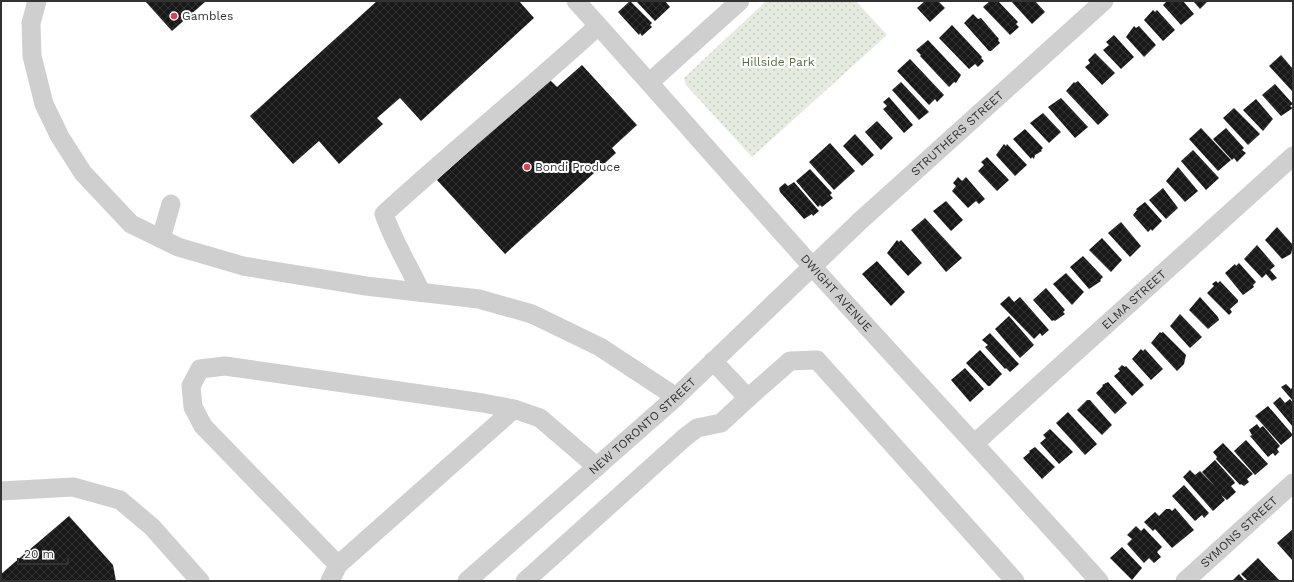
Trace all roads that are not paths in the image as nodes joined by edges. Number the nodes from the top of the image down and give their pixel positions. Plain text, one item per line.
1 (37, 1) edge
2 (576, 1) edge
3 (740, 1) edge
4 (1104, 1) edge
5 (598, 26) junction
6 (650, 82) junction
7 (1293, 156) edge
8 (171, 204) dead end
9 (161, 238) junction
10 (813, 267) junction
11 (420, 292) junction
12 (713, 361) junction
13 (676, 397) junction
14 (748, 398) junction
15 (514, 409) junction
16 (975, 443) junction
17 (597, 467) junction
18 (1293, 483) edge
19 (1, 491) edge
20 (334, 573) edge
21 (200, 581) edge
22 (467, 581) edge
23 (525, 581) edge
24 (1015, 581) edge
25 (1099, 581) edge
26 (1185, 581) edge

1 - 9 street
2 - 5 street, DWIGHT AVENUE
3 - 6 street
4 - 10 street, STRUTHERS STREET
5 - 6 street, DWIGHT AVENUE
5 - 11 street
6 - 10 street, DWIGHT AVENUE
7 - 16 street, ELMA STREET
8 - 9 street
9 - 11 street
10 - 12 street, NEW TORONTO STREET
10 - 16 street, DWIGHT AVENUE
11 - 13 street
12 - 13 street, NEW TORONTO STREET
12 - 14 street
13 - 17 street, NEW TORONTO STREET
14 - 23 street
14 - 24 street
15 - 17 street
15 - 20 street
15 - 20 street
16 - 25 street, DWIGHT AVENUE
17 - 22 street, NEW TORONTO STREET
18 - 26 street, SYMONS STREET
19 - 21 street

